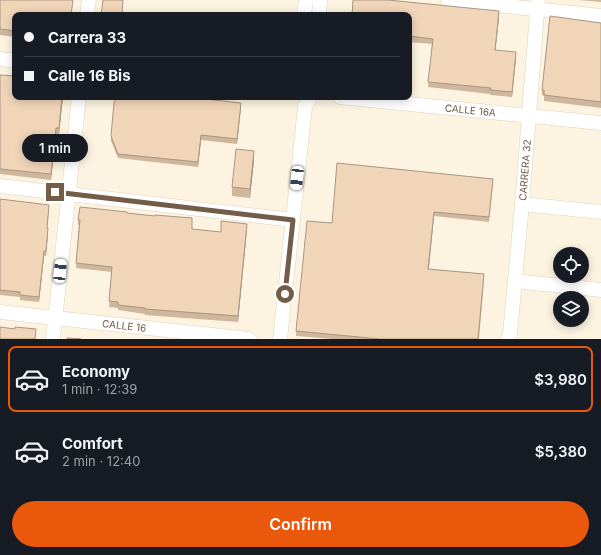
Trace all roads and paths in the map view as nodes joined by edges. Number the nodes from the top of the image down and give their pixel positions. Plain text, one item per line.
1 (89, 0) edge
2 (306, 0) edge
3 (320, 0) edge
4 (448, 0) edge
5 (537, 5) edge
6 (87, 12) edge
7 (304, 12) edge
8 (319, 12) edge
9 (601, 16) edge
10 (0, 59) edge
11 (12, 61) edge
12 (79, 100) edge
13 (305, 100) edge
14 (372, 100) edge
15 (529, 115) junction
16 (601, 123) edge
17 (0, 186) edge
18 (68, 193) junction
19 (522, 204) junction
20 (601, 212) edge
21 (293, 220) junction
22 (515, 281) junction
23 (601, 290) edge
24 (0, 312) edge
25 (55, 318) junction
26 (53, 339) edge
27 (249, 339) edge
28 (280, 339) edge
29 (508, 339) edge

1 - 6 street
2 - 7 street
3 - 8 street
4 - 5 street
5 - 9 street
5 - 15 street, CARRERA 32
10 - 11 street
12 - 18 street
13 - 21 street
14 - 15 street, CALLE 16A
15 - 16 street, CALLE 16A
15 - 19 street, CARRERA 32
17 - 18 street
18 - 21 street
18 - 25 street
19 - 20 street
19 - 22 street, CARRERA 32
21 - 28 street
22 - 23 street
22 - 29 street, CARRERA 32
24 - 25 street, CALLE 16
25 - 26 street
25 - 27 street, CALLE 16

